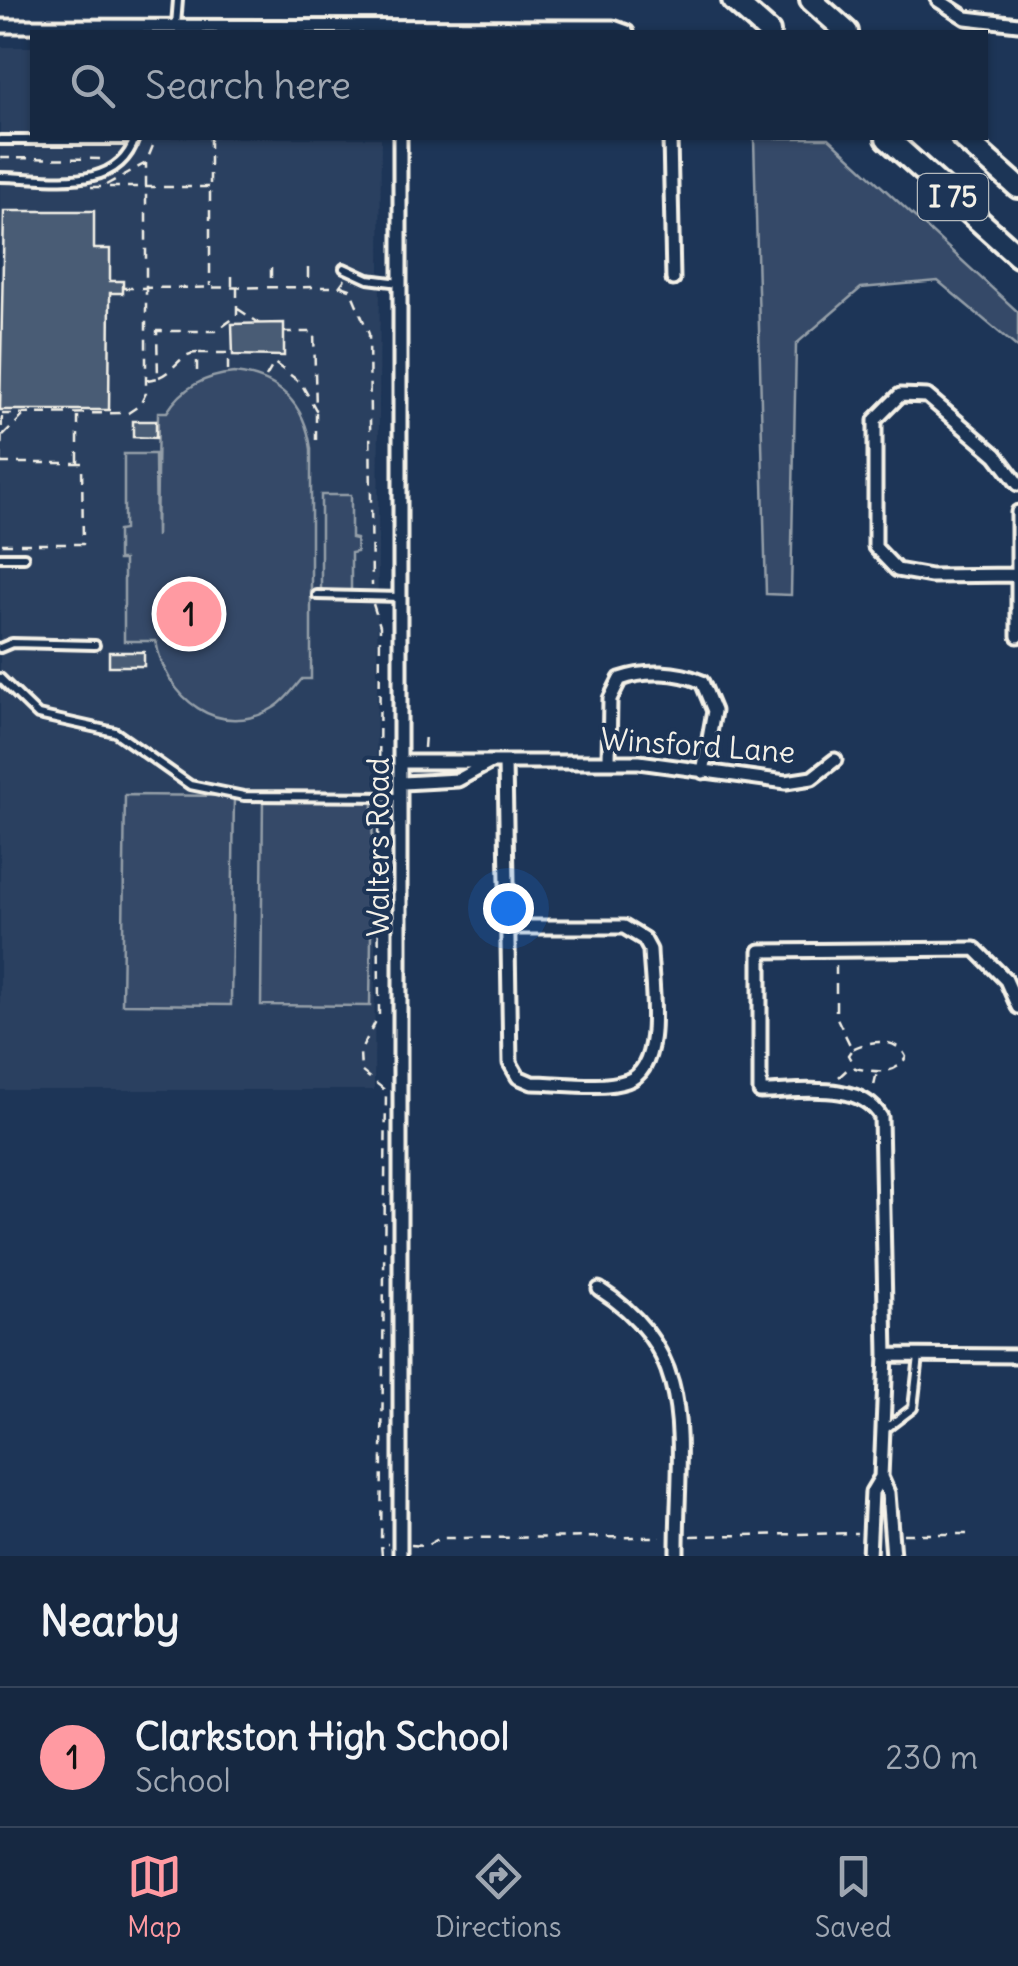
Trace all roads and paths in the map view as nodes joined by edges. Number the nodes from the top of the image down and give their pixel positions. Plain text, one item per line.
1 (178, 0) edge
2 (733, 0) edge
3 (811, 0) edge
4 (938, 0) edge
5 (1018, 24) edge
6 (0, 26) edge
7 (176, 26) junction
8 (138, 29) edge
9 (400, 30) edge
10 (621, 30) edge
11 (767, 30) edge
12 (845, 30) edge
13 (0, 140) edge
14 (30, 140) edge
15 (134, 140) edge
16 (155, 140) edge
17 (210, 140) edge
18 (400, 140) edge
19 (670, 140) edge
20 (889, 140) edge
21 (965, 140) edge
22 (0, 158) edge
23 (110, 159) dead end
24 (146, 163) junction
25 (0, 177) edge
26 (80, 187) dead end
27 (99, 187) junction
28 (146, 187) junction
29 (210, 187) junction
30 (1018, 187) edge
31 (1018, 256) edge
32 (271, 268) dead end
33 (308, 268) dead end
34 (344, 268) joint
35 (232, 269) dead end
36 (673, 279) dead end
37 (401, 283) junction
38 (342, 286) junction
39 (123, 288) dead end
40 (146, 288) junction
41 (210, 288) junction
42 (234, 288) junction
43 (271, 288) junction
44 (308, 288) junction
45 (237, 308) junction
46 (259, 324) dead end
47 (284, 332) dead end
48 (198, 353) junction
49 (277, 355) dead end
50 (274, 363) junction
51 (228, 370) dead end
52 (266, 377) dead end
53 (158, 378) junction
54 (197, 379) dead end
55 (146, 381) junction
56 (316, 410) junction
57 (2, 412) edge
58 (25, 414) junction
59 (78, 414) junction
60 (2, 437) edge
61 (316, 444) dead end
62 (1, 463) edge
63 (78, 463) junction
64 (1018, 484) edge
65 (1018, 512) edge
66 (0, 544) edge
67 (0, 557) edge
68 (24, 557) dead end
69 (1017, 575) edge
70 (317, 595) dead end
71 (372, 596) junction
72 (403, 597) junction
73 (1018, 636) edge
74 (96, 645) dead end
75 (0, 648) edge
76 (0, 678) edge
77 (425, 734) dead end
78 (424, 749) dead end
79 (836, 760) dead end
80 (609, 761) junction
81 (404, 762) junction
82 (498, 762) junction
83 (704, 772) junction
84 (403, 790) junction
85 (378, 798) junction
86 (508, 927) junction
87 (836, 958) dead end
88 (1018, 1007) edge
89 (852, 1049) junction
90 (852, 1065) junction
91 (878, 1071) junction
92 (840, 1077) dead end
93 (874, 1085) dead end
94 (599, 1290) dead end
95 (886, 1355) junction
96 (919, 1356) junction
97 (1018, 1356) edge
98 (882, 1430) junction
99 (881, 1477) junction
100 (860, 1532) dead end
101 (902, 1534) dead end
102 (970, 1534) dead end
103 (690, 1536) dead end
104 (661, 1538) dead end
105 (382, 1544) dead end
106 (426, 1546) dead end
107 (400, 1556) edge
108 (677, 1556) edge
109 (869, 1556) edge
110 (893, 1556) edge

1 - 7 lane
2 - 11 highway
3 - 12 highway
4 - 5 street
6 - 8 street
7 - 8 street
7 - 9 street
9 - 10 street
13 - 14 lane
15 - 25 lane
16 - 24 path
17 - 29 path
18 - 37 street, Walters Road
19 - 36 street
20 - 31 highway, I 75
21 - 30 highway, I 75
22 - 23 path
24 - 27 path
24 - 28 path
26 - 27 path
27 - 28 path
28 - 29 path
28 - 40 path
29 - 41 path
32 - 43 path
33 - 44 path
34 - 37 lane
34 - 38 path
35 - 42 path
37 - 72 street, Walters Road
38 - 44 path
38 - 71 path
39 - 40 path
40 - 41 path
40 - 55 path
41 - 42 path
42 - 43 path
42 - 45 path
43 - 44 path
45 - 46 path
45 - 53 path
47 - 56 path
48 - 51 path
48 - 53 path
48 - 54 path
49 - 50 path
50 - 52 path
50 - 56 path
53 - 55 path
55 - 59 path
56 - 61 path
57 - 58 path
57 - 60 path
58 - 59 path
58 - 60 path
59 - 63 path
60 - 62 path
62 - 63 path
63 - 66 path
64 - 69 street
65 - 69 street
67 - 68 lane
69 - 73 street
70 - 71 lane
71 - 72 lane
71 - 85 path
72 - 81 street, Walters Road
74 - 75 lane
76 - 85 lane
77 - 78 path
79 - 83 street, Winsford Lane
80 - 82 street, Winsford Lane
80 - 83 street, Winsford Lane
80 - 83 street
81 - 82 street, Winsford Lane
81 - 84 street, Walters Road
82 - 84 street, Winsford Lane
82 - 86 street
84 - 85 lane
84 - 107 street, Walters Road
85 - 105 path
86 - 86 street
87 - 89 path
88 - 95 street
89 - 90 path
89 - 91 path
90 - 91 path
90 - 92 path
91 - 93 path
94 - 108 street
95 - 96 street
95 - 98 street
96 - 97 street
96 - 98 lane
98 - 99 street
99 - 109 street
99 - 110 street
100 - 103 path
101 - 102 path
104 - 106 path

